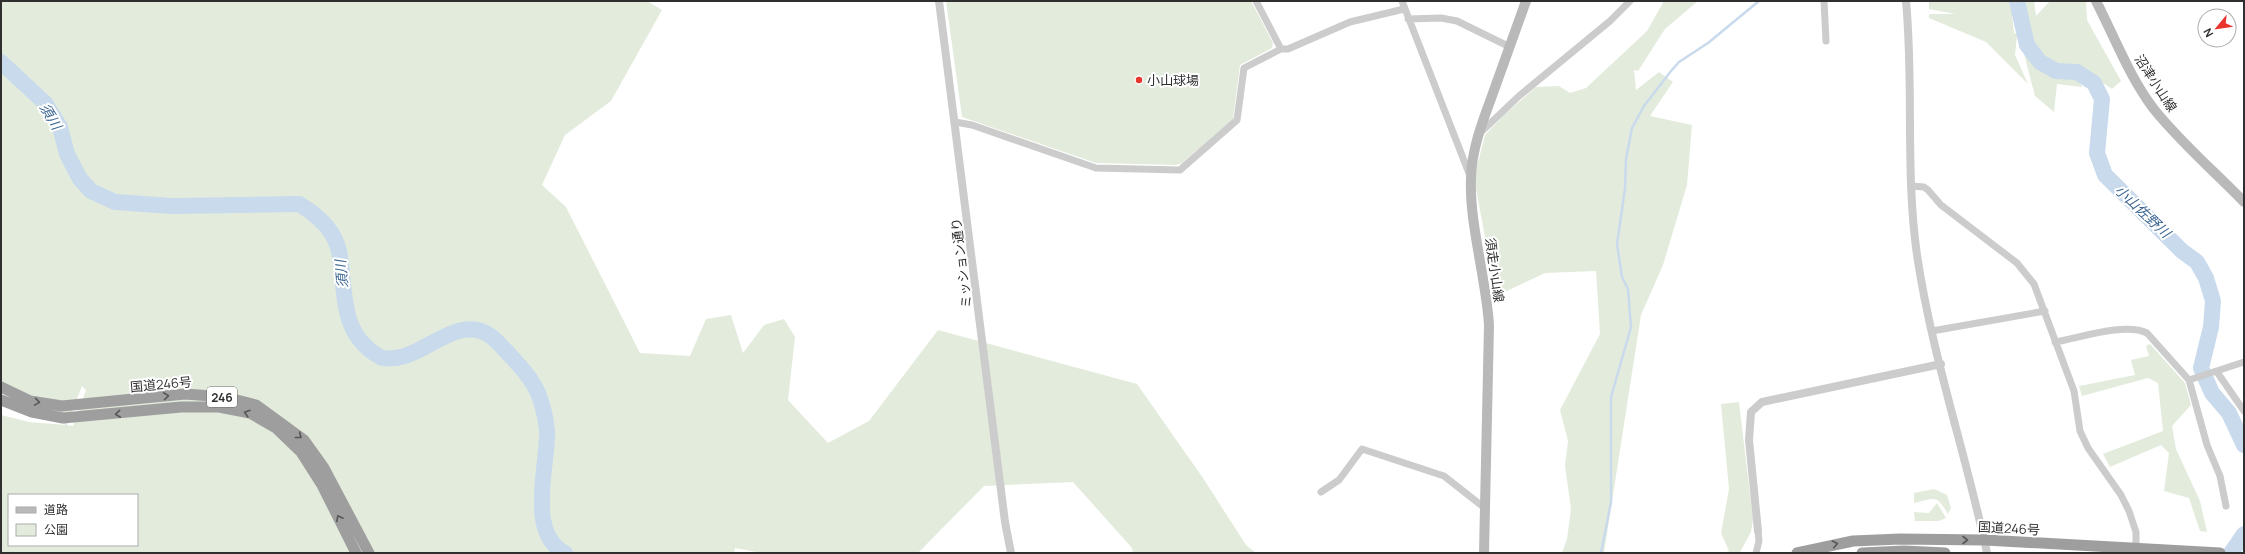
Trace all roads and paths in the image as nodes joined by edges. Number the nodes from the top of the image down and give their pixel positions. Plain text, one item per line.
1 (939, 1) edge
2 (1256, 1) edge
3 (1402, 1) edge
4 (1526, 1) edge
5 (1630, 1) edge
6 (1824, 1) edge
7 (1906, 1) edge
8 (2096, 1) edge
9 (1404, 9) junction
10 (1408, 19) junction
11 (1826, 41) dead end
12 (1510, 47) junction
13 (1280, 49) junction
14 (955, 122) junction
15 (1478, 134) junction
16 (1471, 178) junction
17 (1911, 186) junction
18 (2244, 202) edge
19 (2045, 311) junction
20 (1932, 331) junction
21 (2056, 342) junction
22 (2244, 362) edge
23 (1941, 364) junction
24 (2215, 373) junction
25 (2191, 380) junction
26 (1, 387) edge
27 (1, 400) edge
28 (2243, 407) edge
29 (1321, 492) dead end
30 (2226, 506) dead end
31 (1486, 509) junction
32 (1758, 531) joint
33 (1985, 540) junction
34 (2136, 551) edge
35 (356, 553) edge
36 (369, 553) edge
37 (1011, 553) edge
38 (1484, 553) edge
39 (1756, 553) edge
40 (1797, 553) edge
41 (1862, 553) edge
42 (1945, 553) edge
43 (1987, 553) edge
44 (2220, 553) edge

1 - 14 street, ミッション通り
2 - 13 street
3 - 9 street
4 - 12 main road, 須走小山線
5 - 15 street
6 - 11 street
7 - 17 street
8 - 18 main road, 沼津小山線
9 - 10 street
9 - 13 street
10 - 12 street
10 - 16 street
12 - 15 main road, 須走小山線
13 - 14 street
14 - 37 street, ミッション通り
15 - 16 main road, 須走小山線
16 - 31 main road, 須走小山線
17 - 19 street
17 - 20 street
19 - 20 street
19 - 21 street
20 - 23 street
21 - 25 street
21 - 34 street
22 - 24 street
23 - 32 street
23 - 33 street
24 - 25 street
24 - 28 street
25 - 30 street
26 -> 36 highway, 国道246号 / 246
35 -> 27 highway, 国道246号 / 246
29 - 31 street
31 - 38 main road, 須走小山線
32 - 39 street
33 - 34 highway, 国道246号
40 -> 33 highway, 国道246号
33 - 43 street
34 - 44 highway, 国道246号
41 - 42 highway

